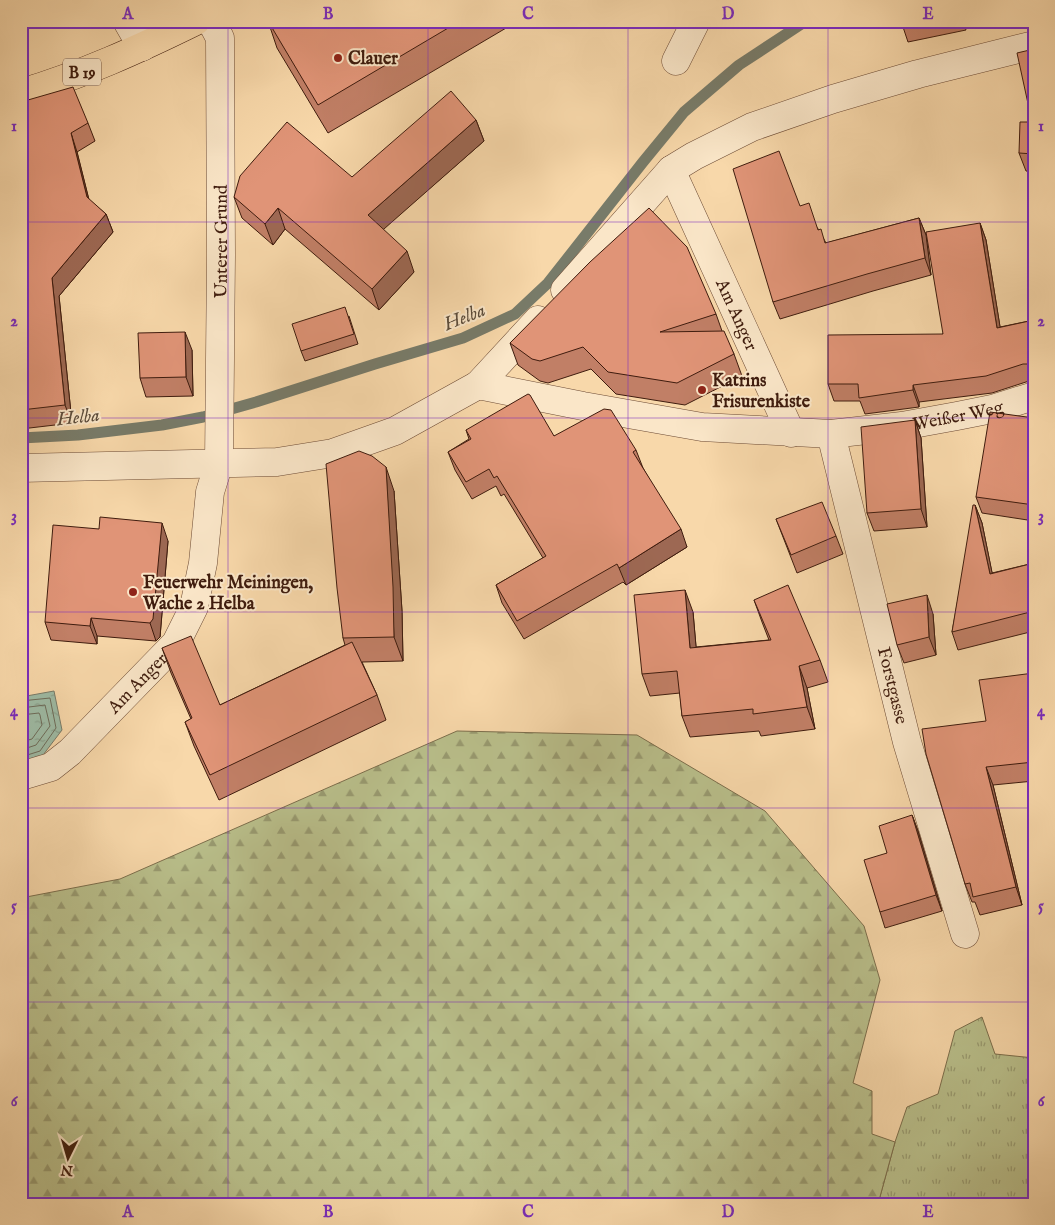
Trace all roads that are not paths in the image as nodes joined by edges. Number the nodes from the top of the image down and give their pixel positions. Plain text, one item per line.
1 (127, 21) edge
2 (196, 21) edge
3 (211, 21) edge
4 (696, 21) edge
5 (1034, 45) edge
6 (142, 47) junction
7 (676, 61) dead end
8 (21, 94) edge
9 (671, 170) junction
10 (478, 384) junction
11 (1034, 396) edge
12 (791, 433) junction
13 (831, 434) junction
14 (219, 463) junction
15 (21, 468) edge
16 (21, 776) edge
17 (965, 934) dead end

1 - 6 street
2 - 6 main road, B 19
3 - 14 street, Unterer Grund
4 - 7 street
5 - 9 street
6 - 8 main road, B 19
9 - 10 street
9 - 12 street, Am Anger
10 - 12 street
10 - 14 street
11 - 13 street, Weißer Weg
12 - 13 street, Weißer Weg
13 - 17 street, Forstgasse
14 - 15 street
14 - 16 street, Am Anger

